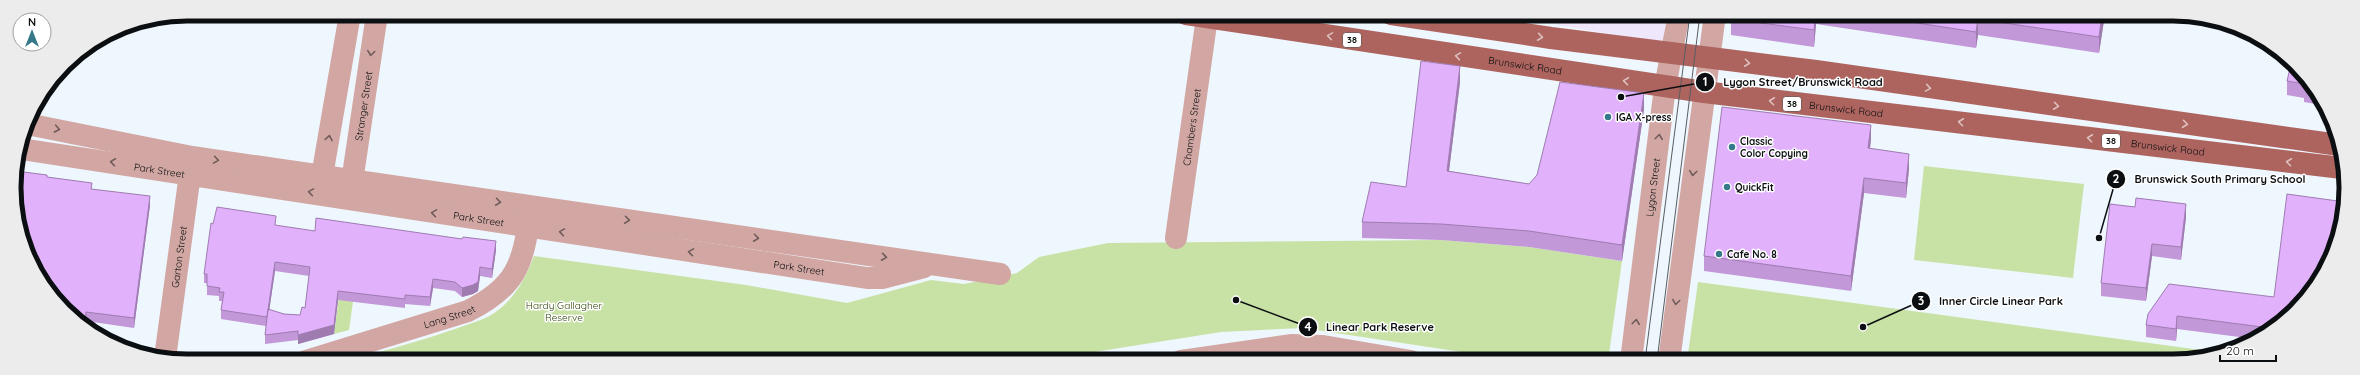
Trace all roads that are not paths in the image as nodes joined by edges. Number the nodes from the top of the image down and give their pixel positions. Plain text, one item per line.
1 (349, 21) edge
2 (376, 21) edge
3 (1206, 21) edge
4 (1239, 21) edge
5 (1436, 21) edge
6 (1677, 21) edge
7 (1714, 21) edge
8 (1501, 31) junction
9 (1670, 55) junction
10 (1709, 58) junction
11 (1497, 62) junction
12 (1665, 87) junction
13 (1704, 92) junction
14 (33, 126) edge
15 (2333, 144) edge
16 (26, 149) edge
17 (191, 165) junction
18 (2338, 168) edge
19 (322, 176) junction
20 (351, 189) junction
21 (529, 217) junction
22 (1176, 238) dead end
23 (1000, 274) dead end
24 (166, 353) edge
25 (1279, 353) edge
26 (329, 354) edge
27 (1266, 354) edge
28 (1370, 354) edge
29 (1632, 354) edge
30 (1670, 354) edge

19 -> 1 street
2 -> 20 street, Stranger Street
3 - 22 street, Chambers Street
11 -> 4 main road, Brunswick Road / 38
5 - 8 main road
6 - 9 street, Lygon Street
7 - 10 street
8 -> 9 main road
8 - 11 main road
9 - 10 main road
9 - 12 street, Lygon Street
10 - 13 street
10 -> 15 main road
12 -> 11 main road, Brunswick Road / 38
12 - 13 main road, Brunswick Road / 38
29 -> 12 street, Lygon Street
18 -> 13 main road, Brunswick Road / 38
13 -> 30 street
14 -> 17 street, Park Street
17 -> 16 street, Park Street
17 -> 19 street, Park Street
20 -> 17 street, Park Street
17 - 24 street, Garton Street
19 - 20 street, Park Street
20 - 21 street, Park Street
21 - 23 street, Park Street
21 - 26 street, Lang Street
25 - 27 street
25 - 28 street

